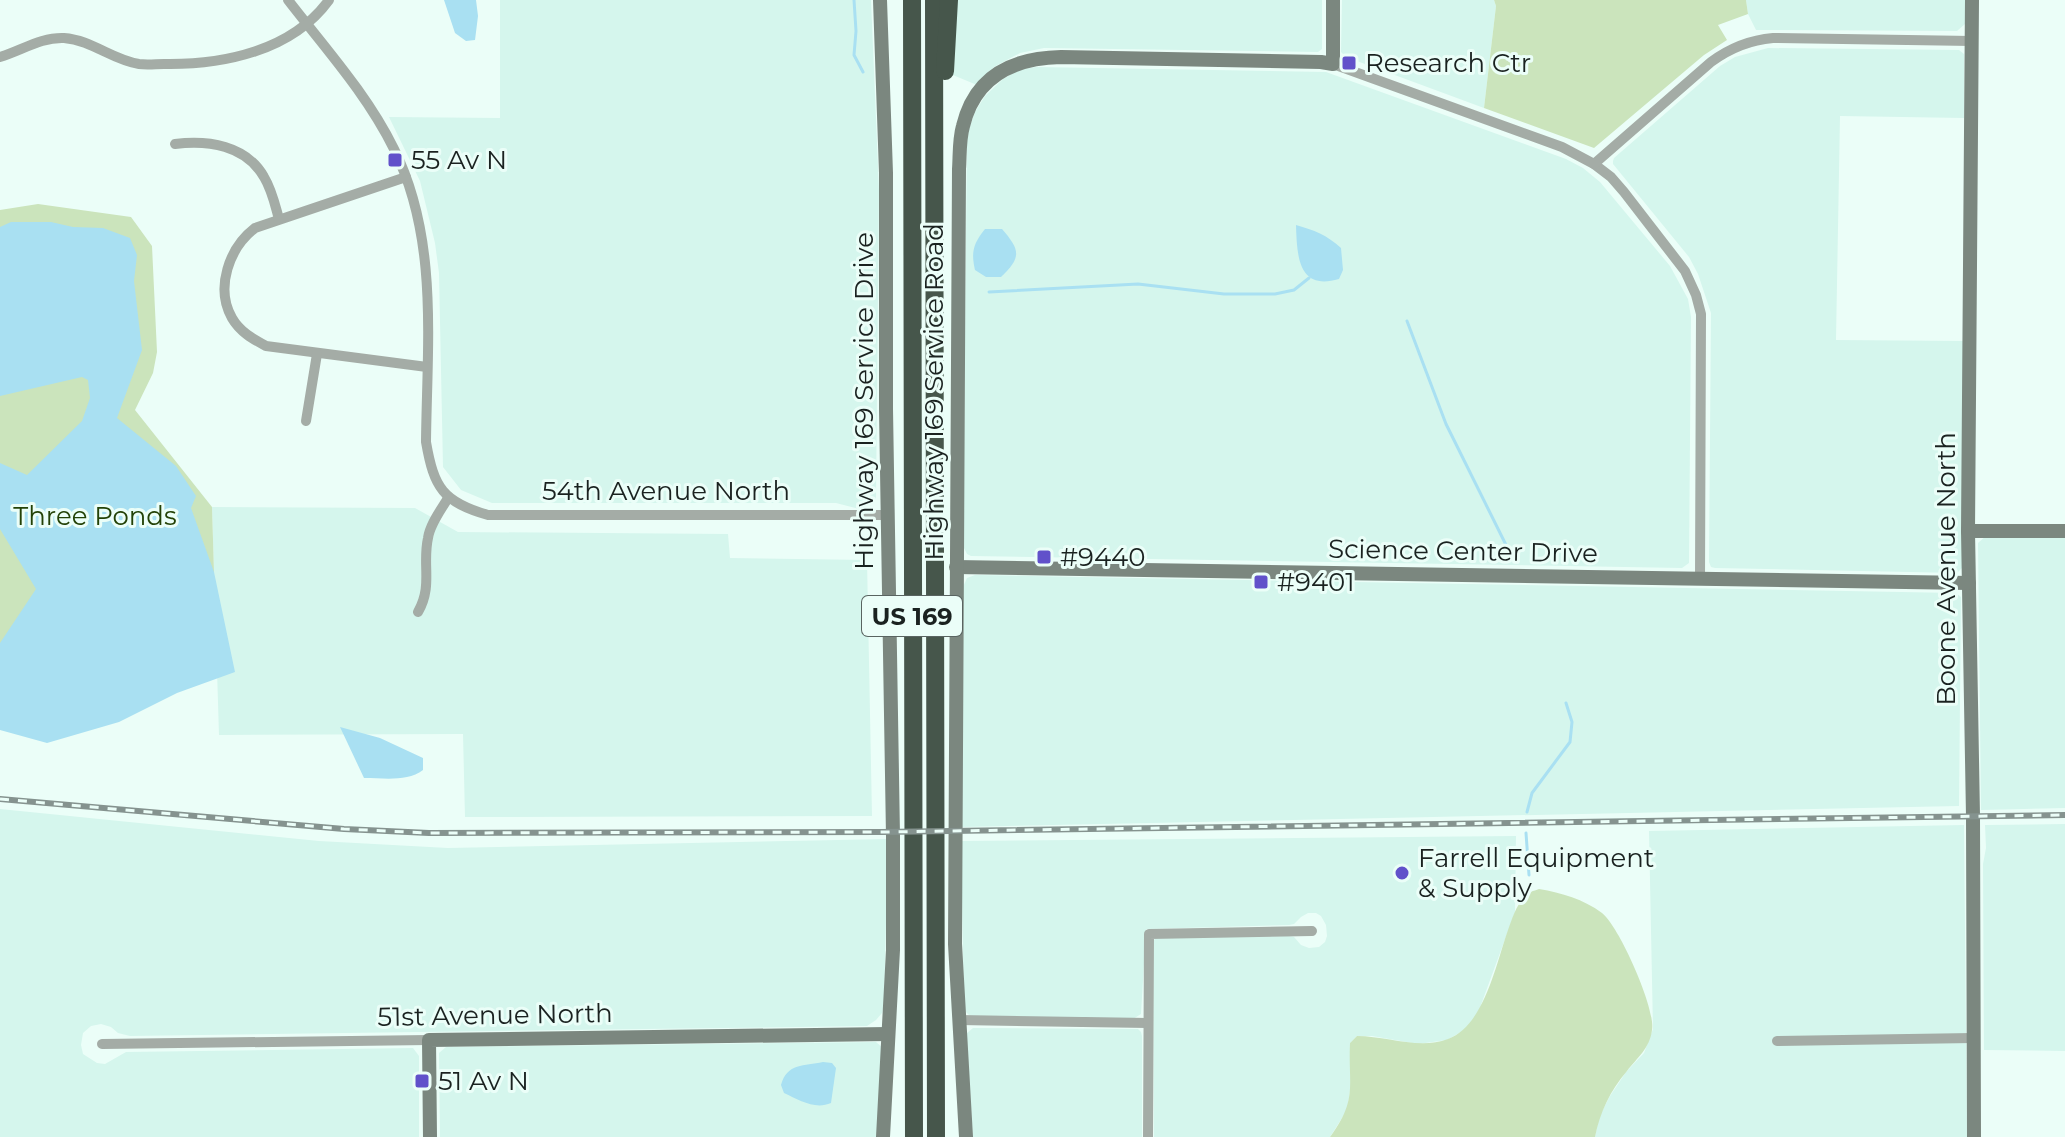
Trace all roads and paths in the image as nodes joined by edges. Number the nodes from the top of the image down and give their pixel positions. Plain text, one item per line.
1 (288, 0) edge
2 (329, 0) edge
3 (880, 0) edge
4 (902, 0) edge
5 (912, 0) edge
6 (934, 0) edge
7 (949, 0) edge
8 (1333, 0) edge
9 (1972, 0) edge
10 (306, 23) junction
11 (1972, 41) junction
12 (0, 57) edge
13 (1333, 64) junction
14 (912, 141) junction
15 (175, 144) dead end
16 (1594, 164) junction
17 (406, 177) junction
18 (934, 177) junction
19 (279, 219) junction
20 (317, 354) junction
21 (427, 367) junction
22 (306, 421) dead end
23 (448, 498) junction
24 (888, 515) junction
25 (1968, 531) junction
26 (2065, 531) edge
27 (956, 567) junction
28 (1700, 579) junction
29 (1969, 583) junction
30 (418, 612) dead end
31 (1312, 931) dead end
32 (959, 1020) junction
33 (1148, 1023) junction
34 (888, 1034) junction
35 (1973, 1038) junction
36 (429, 1040) junction
37 (1777, 1041) dead end
38 (102, 1044) dead end
39 (914, 1090) junction
40 (937, 1131) edge
41 (430, 1137) edge
42 (883, 1137) edge
43 (906, 1137) edge
44 (914, 1137) edge
45 (966, 1137) edge
46 (1148, 1137) edge
47 (1974, 1137) edge

1 - 10 street
2 - 10 street
3 - 24 street, Highway 169 Service Drive
4 - 14 highway
5 - 14 highway, US 169
6 - 18 highway, US 169
7 - 18 highway
8 - 13 street
9 - 11 street, Boone Avenue North
10 - 12 street
10 - 17 street
11 - 16 street
11 - 25 street, Boone Avenue North
13 - 16 street
13 - 27 street, Highway 169 Service Road
14 - 39 highway, US 169
15 - 19 street
16 - 28 street
17 - 19 street
17 - 21 street
18 - 40 highway, US 169
19 - 20 street
20 - 21 street
20 - 22 street
21 - 23 street
23 - 24 street, 54th Avenue North
23 - 30 street
24 - 34 street, Highway 169 Service Drive
25 - 26 street
25 - 29 street, Boone Avenue North
27 - 28 street, Science Center Drive
27 - 32 street, Highway 169 Service Road
28 - 29 street, Science Center Drive
29 - 35 street, Boone Avenue North
31 - 33 street
32 - 33 street
32 - 45 street, Highway 169 Service Road
33 - 46 street
34 - 36 street, 51st Avenue North
34 - 42 street, Highway 169 Service Drive
35 - 37 street
35 - 47 street, Boone Avenue North
36 - 38 street, 51st Avenue North
36 - 41 street
39 - 43 highway
39 - 44 highway, US 169

